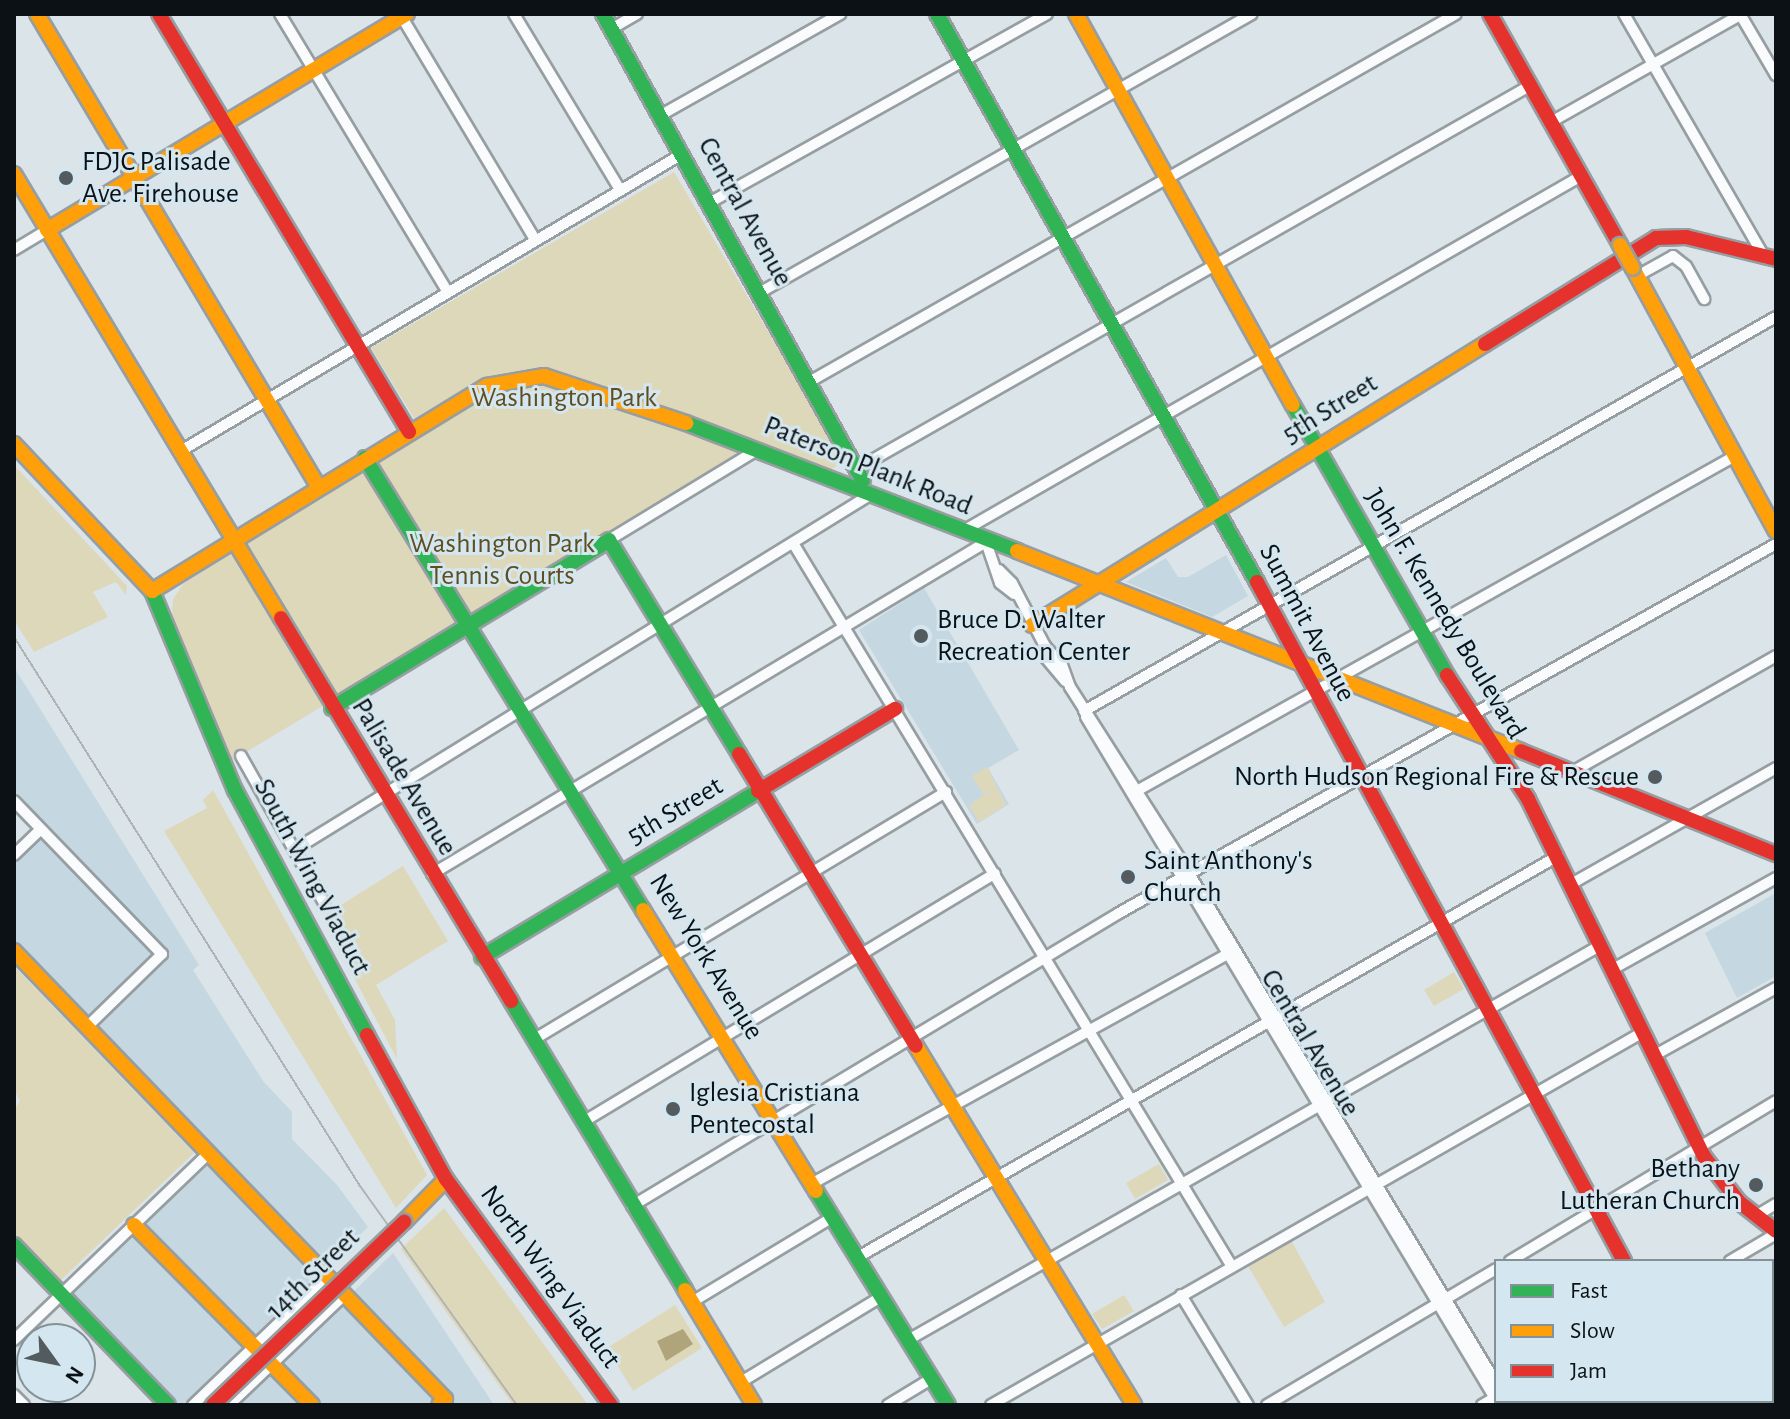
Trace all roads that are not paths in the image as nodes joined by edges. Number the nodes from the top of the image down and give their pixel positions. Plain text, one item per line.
1 (37, 14) edge
2 (159, 14) edge
3 (280, 14) edge
4 (514, 14) edge
5 (603, 14) edge
6 (637, 14) edge
7 (840, 14) edge
8 (937, 14) edge
9 (1047, 14) edge
10 (1076, 14) edge
11 (1252, 14) edge
12 (1456, 14) edge
13 (1490, 14) edge
14 (1624, 14) edge
15 (1741, 14) edge
16 (403, 15) edge
17 (611, 29) junction
18 (963, 61) junction
19 (1652, 62) junction
20 (314, 70) junction
21 (1776, 75) edge
22 (1531, 85) junction
23 (1118, 91) junction
24 (661, 115) junction
25 (1551, 122) junction
26 (223, 126) junction
27 (1014, 151) junction
28 (682, 154) junction
29 (14, 174) edge
30 (1581, 176) junction
31 (134, 178) junction
32 (1168, 178) junction
33 (620, 190) junction
34 (709, 203) junction
35 (47, 230) junction
36 (1063, 239) junction
37 (535, 240) junction
38 (14, 250) edge
39 (1770, 259) edge
40 (1217, 266) junction
41 (1635, 272) junction
42 (448, 292) junction
43 (759, 293) junction
44 (1704, 299) dead end
45 (1776, 317) edge
46 (1112, 327) junction
47 (355, 347) junction
48 (1266, 353) junction
49 (1687, 367) junction
50 (809, 382) junction
51 (265, 400) junction
52 (1162, 413) junction
53 (409, 432) junction
54 (839, 436) junction
55 (14, 444) edge
56 (1317, 447) junction
57 (757, 450) junction
58 (179, 452) junction
59 (844, 454) junction
60 (1735, 456) junction
61 (365, 458) junction
62 (861, 474) junction
63 (828, 479) junction
64 (318, 486) junction
65 (868, 496) junction
66 (1217, 509) junction
67 (963, 531) junction
68 (1776, 531) edge
69 (609, 540) junction
70 (232, 541) junction
71 (986, 542) junction
72 (793, 543) junction
73 (1776, 544) edge
74 (1373, 547) junction
75 (1099, 582) junction
76 (152, 591) junction
77 (1268, 606) junction
78 (660, 622) junction
79 (1032, 625) junction
80 (468, 626) junction
81 (843, 626) junction
82 (1421, 631) junction
83 (1223, 632) junction
84 (1776, 656) edge
85 (1297, 660) junction
86 (1340, 677) junction
87 (1316, 692) junction
88 (519, 707) junction
89 (712, 707) junction
90 (332, 708) junction
91 (895, 709) junction
92 (1084, 711) junction
93 (1471, 715) junction
94 (1457, 723) junction
95 (1484, 735) junction
96 (241, 756) dead end
97 (1776, 768) edge
98 (1572, 772) junction
99 (1360, 777) junction
100 (761, 790) junction
101 (570, 791) junction
102 (946, 792) junction
103 (1134, 793) junction
104 (384, 794) junction
105 (14, 801) edge
106 (1686, 819) junction
107 (41, 829) junction
108 (294, 850) junction
109 (1776, 854) edge
110 (14, 855) edge
111 (1558, 856) junction
112 (811, 872) junction
113 (621, 873) junction
114 (995, 873) junction
115 (432, 874) junction
116 (1184, 876) junction
117 (1776, 878) edge
118 (1571, 884) junction
119 (324, 903) dead end
120 (1441, 924) junction
121 (1601, 945) junction
122 (14, 951) edge
123 (1230, 953) junction
124 (674, 954) junction
125 (860, 956) junction
126 (482, 957) junction
127 (1045, 958) junction
128 (1613, 969) junction
129 (1776, 988) edge
130 (1487, 1009) junction
131 (1272, 1021) junction
132 (87, 1027) junction
133 (1088, 1028) junction
134 (1643, 1032) junction
135 (724, 1036) junction
136 (911, 1038) junction
137 (533, 1040) junction
138 (1655, 1055) junction
139 (1533, 1094) junction
140 (1132, 1101) junction
141 (1776, 1101) edge
142 (951, 1103) junction
143 (1321, 1103) junction
144 (775, 1120) junction
145 (583, 1122) junction
146 (1699, 1145) junction
147 (209, 1153) junction
148 (997, 1177) junction
149 (446, 1179) junction
150 (813, 1183) junction
151 (1183, 1183) junction
152 (1372, 1186) junction
153 (1776, 1204) edge
154 (632, 1206) junction
155 (1595, 1209) junction
156 (1756, 1216) junction
157 (833, 1217) junction
158 (134, 1225) junction
159 (1776, 1232) edge
160 (14, 1245) edge
161 (858, 1257) junction
162 (1513, 1259) edge
163 (1623, 1259) edge
164 (1733, 1259) edge
165 (1047, 1261) junction
166 (1231, 1265) junction
167 (1494, 1270) edge
168 (327, 1277) junction
169 (61, 1294) junction
170 (346, 1295) junction
171 (1181, 1295) junction
172 (881, 1297) junction
173 (692, 1302) junction
174 (1442, 1302) junction
175 (14, 1340) edge
176 (908, 1340) junction
177 (1097, 1343) junction
178 (255, 1346) junction
179 (273, 1365) junction
180 (931, 1379) junction
181 (1494, 1380) edge
182 (741, 1382) junction
183 (14, 1395) edge
184 (1494, 1396) edge
185 (445, 1403) edge
186 (24, 1405) edge
187 (168, 1405) edge
188 (193, 1405) edge
189 (213, 1405) edge
190 (231, 1405) edge
191 (312, 1405) edge
192 (611, 1405) edge
193 (754, 1405) edge
194 (888, 1405) edge
195 (948, 1405) edge
196 (991, 1405) edge
197 (1134, 1405) edge
198 (1248, 1405) edge
199 (1267, 1405) edge

1 - 31 street
2 - 26 street
3 - 20 street
4 - 33 street
5 - 17 street, Central Avenue
6 - 17 street
7 - 24 street
8 - 18 street, Summit Avenue
9 - 18 street
10 - 23 street, John F. Kennedy Boulevard
11 - 23 street
12 - 32 street
13 - 22 street
14 - 19 street
15 - 19 street
15 - 21 street
16 - 20 street
16 - 37 street
17 - 24 street, Central Avenue
18 - 27 street, Summit Avenue
18 - 34 street
19 - 25 street
19 - 39 street
20 - 26 street
20 - 42 street
22 - 25 street
22 - 40 street
23 - 27 street
23 - 32 street, John F. Kennedy Boulevard
24 - 28 street, Central Avenue
25 - 30 street
26 - 31 street
26 - 47 street
27 - 36 street, Summit Avenue
27 - 43 street
28 - 33 street
28 - 34 street, Central Avenue
29 - 35 street, Palisade Avenue
30 - 41 street, bridge
30 - 48 street
31 - 35 street
31 - 51 street
32 - 36 street
32 - 40 street, John F. Kennedy Boulevard
33 - 37 street
34 - 43 street, Central Avenue
35 - 38 street
35 - 58 street, Palisade Avenue
36 - 46 street, Summit Avenue
36 - 50 street
37 - 42 street
39 - 56 street, 5th Street
40 - 46 street
40 - 48 street, John F. Kennedy Boulevard
41 - 44 street
41 - 49 street
42 - 47 street
43 - 50 street, Central Avenue
45 - 49 street
46 - 52 street, Summit Avenue
46 - 62 street
47 - 51 street
47 - 53 street
48 - 52 street
48 - 56 street, John F. Kennedy Boulevard
49 - 60 street
49 - 74 street
50 - 54 street, Central Avenue
51 - 58 street
51 - 64 street
52 - 66 street, Summit Avenue
52 - 67 street
53 - 57 street, Paterson Plank Road
53 - 61 street, Paterson Plank Road
54 - 59 street, Central Avenue
54 - 62 street, Central Avenue
55 - 76 street
56 - 66 street, 5th Street
56 - 74 street, John F. Kennedy Boulevard
57 - 63 street, Paterson Plank Road
57 - 69 street
58 - 70 street, Palisade Avenue
59 - 62 street, Central Avenue
59 - 63 street
60 - 68 street
60 - 82 street
61 - 64 street, Paterson Plank Road
61 - 80 street, New York Avenue
62 - 65 street, Central Avenue
63 - 65 street, Paterson Plank Road
64 - 70 street, Paterson Plank Road
65 - 67 street, Paterson Plank Road
65 - 72 street
66 - 75 street, 5th Street
66 - 77 street, Summit Avenue
67 - 71 street, Paterson Plank Road
69 - 78 street
69 - 80 street
70 - 76 street, Paterson Plank Road
70 - 90 street, Palisade Avenue
71 - 75 street, Paterson Plank Road
71 - 79 street, Central Avenue
71 - 81 street
72 - 78 street
72 - 81 street
73 - 93 street
74 - 77 street
74 - 82 street, John F. Kennedy Boulevard
75 - 79 street, 5th Street
75 - 83 street, Paterson Plank Road
76 - 149 street, South Wing Viaduct
77 - 83 street
77 - 85 street, Summit Avenue
78 - 88 street
78 - 89 street
79 - 92 street, Central Avenue
80 - 88 street, New York Avenue
80 - 90 street
81 - 89 street
81 - 91 street
82 - 86 street
82 - 93 street, John F. Kennedy Boulevard
83 - 85 street, Paterson Plank Road
83 - 92 street
84 - 98 street
85 - 86 street, Paterson Plank Road
85 - 87 street, Summit Avenue
86 - 87 street
86 - 94 street, Paterson Plank Road
87 - 99 street, Summit Avenue
87 - 103 street
88 - 101 street, New York Avenue
88 - 104 street
89 - 100 street
89 - 101 street
90 - 104 street, Palisade Avenue
91 - 100 street, 5th Street
91 - 102 street
92 - 103 street, Central Avenue
93 - 94 street
93 - 95 street, John F. Kennedy Boulevard
94 - 95 street, Paterson Plank Road
94 - 99 street
95 - 98 street, Paterson Plank Road
95 - 111 street, John F. Kennedy Boulevard
96 - 108 street
97 - 106 street
98 - 106 street, Paterson Plank Road
99 - 116 street
99 - 120 street, Summit Avenue
100 - 112 street
100 - 113 street, 5th Street
101 - 113 street, New York Avenue
101 - 115 street
102 - 112 street
102 - 114 street
103 - 116 street, Central Avenue
104 - 108 street
104 - 115 street, Palisade Avenue
105 - 107 street
106 - 109 street, Paterson Plank Road
106 - 118 street
107 - 110 street
107 - 132 street
108 - 119 street
111 - 118 street, John F. Kennedy Boulevard
111 - 120 street
112 - 124 street
112 - 125 street
113 - 124 street, New York Avenue
113 - 126 street, 5th Street
114 - 125 street
114 - 127 street
115 - 126 street, Palisade Avenue
116 - 123 street, Central Avenue
116 - 127 street
117 - 128 street
118 - 121 street, John F. Kennedy Boulevard
120 - 130 street, Summit Avenue
120 - 131 street
121 - 128 street, John F. Kennedy Boulevard
121 - 130 street
122 - 132 street
123 - 131 street, Central Avenue
123 - 133 street
124 - 135 street, New York Avenue
124 - 137 street
125 - 135 street
125 - 136 street
126 - 137 street, Palisade Avenue
127 - 133 street
127 - 136 street
128 - 134 street, John F. Kennedy Boulevard
129 - 138 street
130 - 139 street, Summit Avenue
130 - 143 street
131 - 140 street
131 - 143 street, Central Avenue
132 - 147 street
133 - 140 street
133 - 142 street
134 - 138 street, John F. Kennedy Boulevard
134 - 139 street
135 - 144 street, New York Avenue
135 - 145 street
136 - 142 street
136 - 144 street
137 - 145 street, Palisade Avenue
138 - 146 street, John F. Kennedy Boulevard
139 - 152 street
139 - 155 street, Summit Avenue
140 - 148 street
140 - 151 street
141 - 146 street
142 - 148 street
142 - 150 street
143 - 151 street
143 - 152 street, Central Avenue
144 - 150 street, New York Avenue
144 - 154 street
145 - 154 street, Palisade Avenue
146 - 155 street
146 - 156 street, John F. Kennedy Boulevard
147 - 158 street
147 - 168 street
148 - 161 street
148 - 165 street
149 - 189 street, 14th Street, bridge
149 - 192 street, North Wing Viaduct
150 - 157 street, New York Avenue
151 - 165 street
151 - 166 street
152 - 166 street
152 - 174 street, Central Avenue
153 - 156 street
154 - 173 street, Palisade Avenue
155 - 162 street
155 - 163 street, Summit Avenue
156 - 159 street, John F. Kennedy Boulevard
157 - 161 street, New York Avenue
157 - 173 street
158 - 169 street
158 - 178 street
159 - 164 street
160 - 169 street
161 - 172 street, New York Avenue
165 - 176 street
165 - 177 street
166 - 171 street
167 - 174 street
168 - 170 street
168 - 178 street, 14th Street
169 - 175 street
169 - 187 street
170 - 179 street, 14th Street
170 - 185 street
171 - 177 street
171 - 198 street
172 - 176 street, New York Avenue
172 - 182 street
173 - 182 street, Palisade Avenue
174 - 181 street, Central Avenue
174 - 184 street, Central Avenue
174 - 199 street
176 - 180 street, New York Avenue
177 - 196 street
177 - 197 street
178 - 179 street
178 - 188 street, 14th Street
179 - 190 street, 14th Street
179 - 191 street
180 - 194 street
180 - 195 street, New York Avenue
182 - 193 street, Palisade Avenue
183 - 186 street

